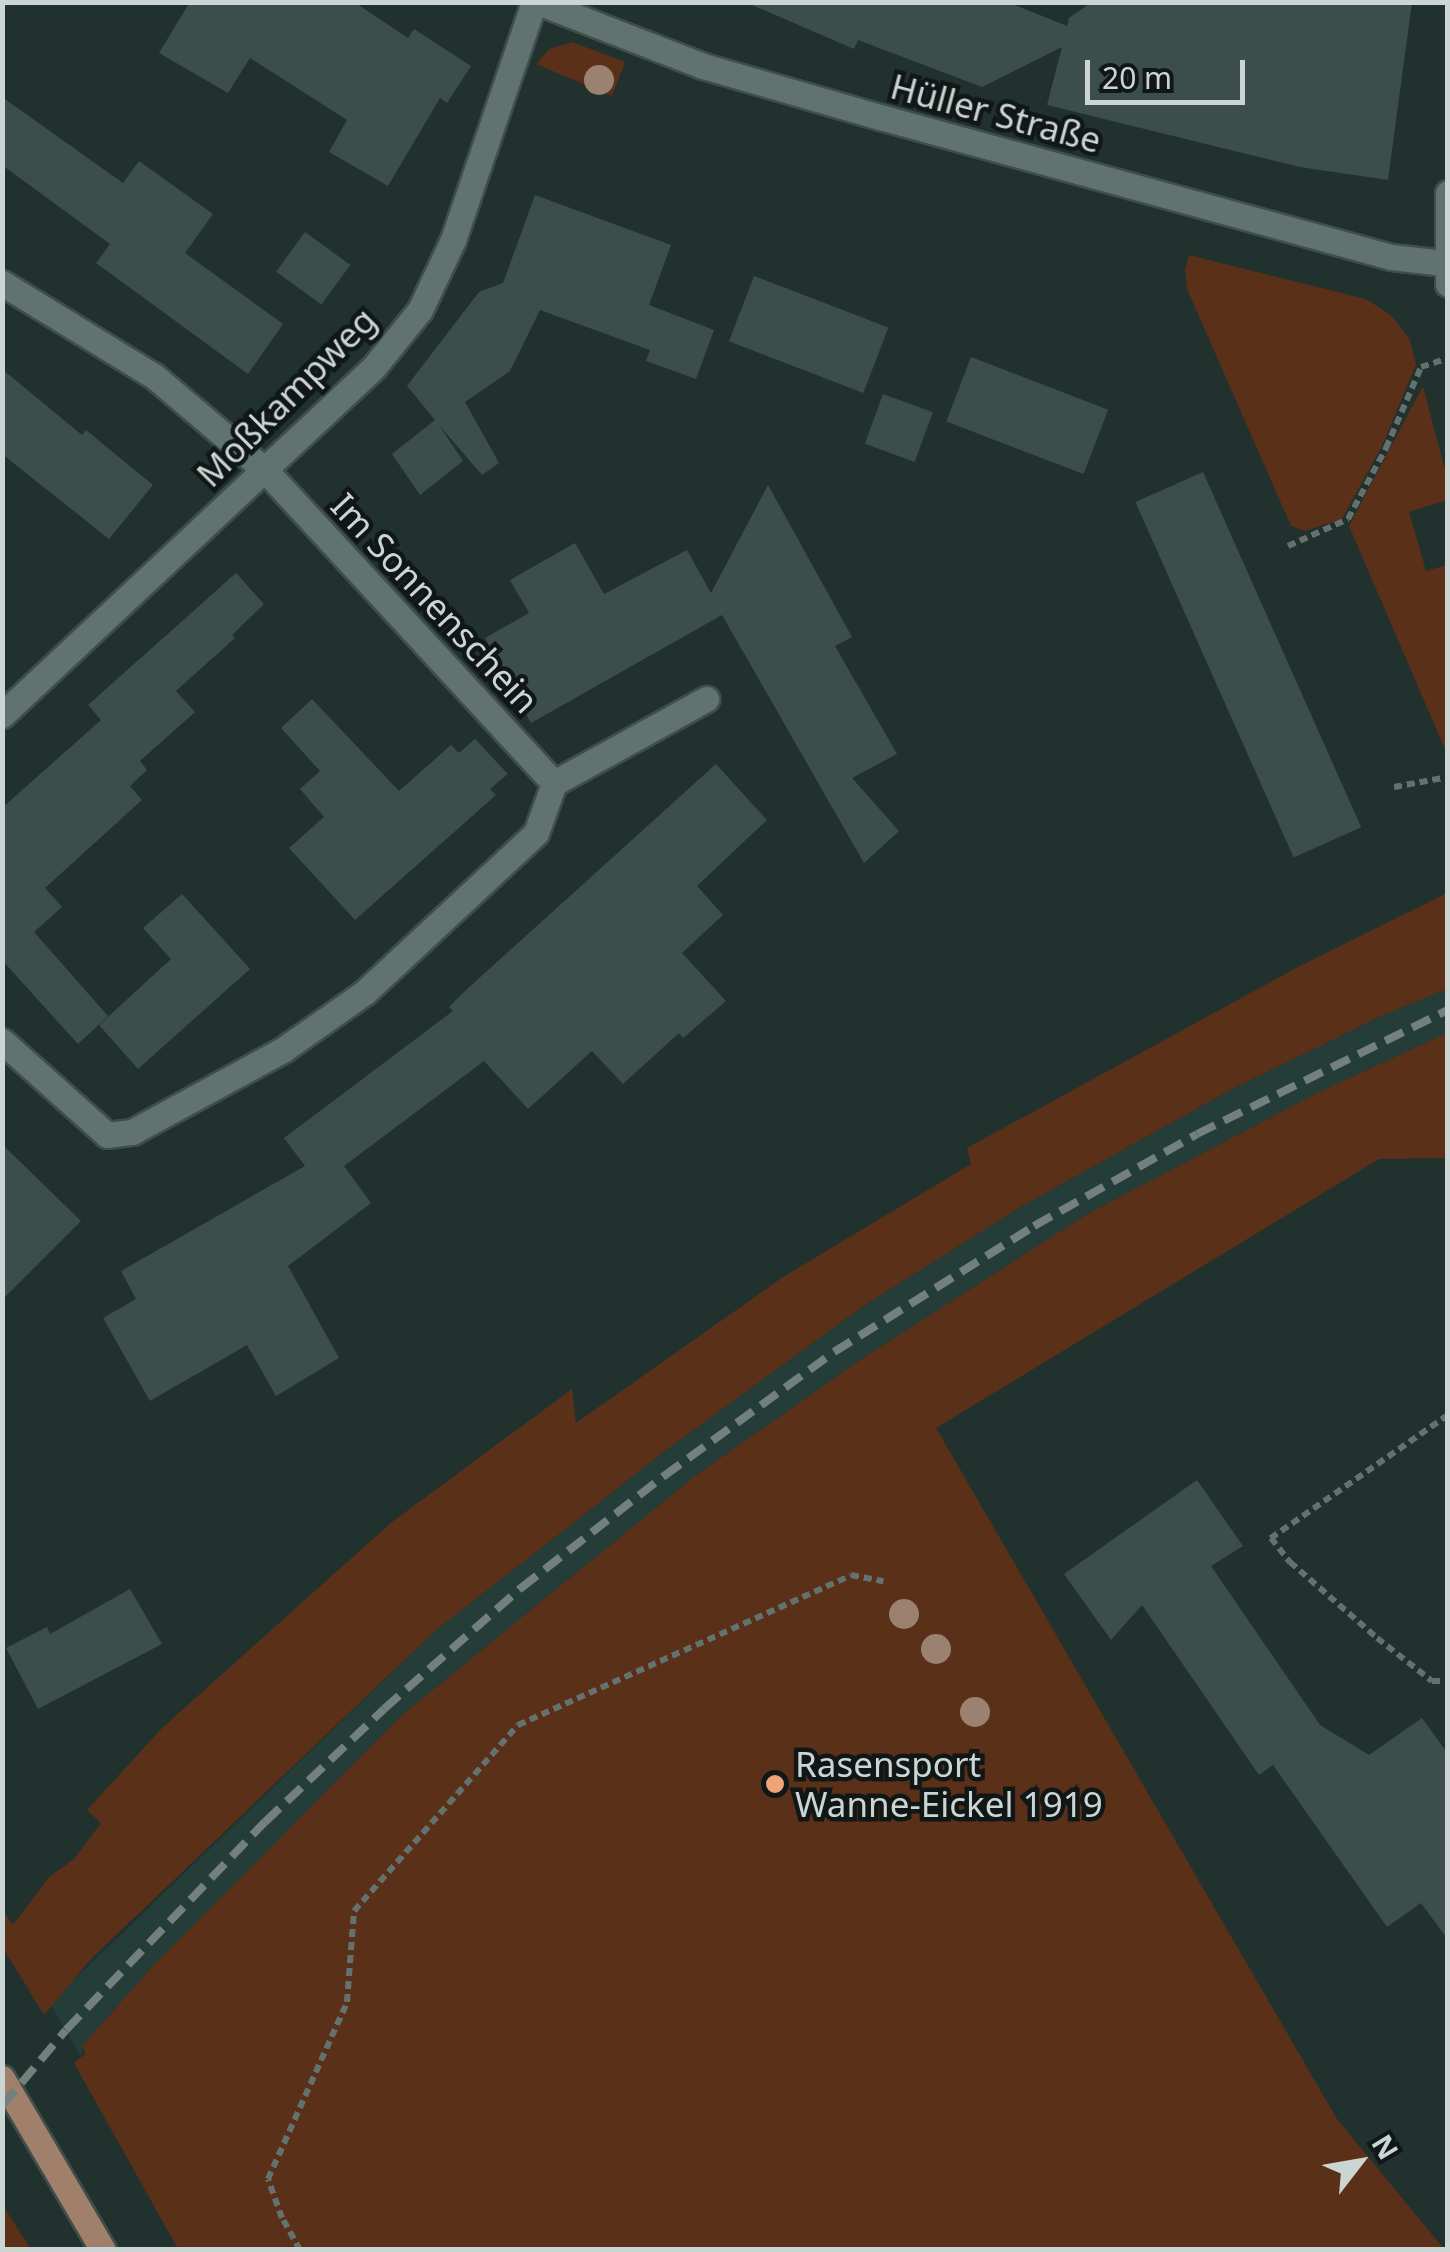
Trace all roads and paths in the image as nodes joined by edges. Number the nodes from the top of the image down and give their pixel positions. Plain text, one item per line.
1 (536, 2) edge
2 (1448, 193) edge
3 (1446, 273) edge
4 (2, 284) edge
5 (1448, 358) edge
6 (265, 470) junction
7 (1288, 546) dead end
8 (706, 699) dead end
9 (2, 715) edge
10 (1448, 777) edge
11 (554, 783) junction
12 (1394, 787) dead end
13 (2, 1041) edge
14 (1448, 1416) edge
15 (883, 1581) dead end
16 (1448, 1681) edge
17 (2, 2078) edge
18 (103, 2250) edge
19 (300, 2250) edge

1 - 3 street, Hüller Straße
1 - 6 street, Moßkampweg
2 - 3 street
4 - 6 street, Im Sonnenschein
5 - 7 path
6 - 9 street, Moßkampweg
6 - 11 street, Im Sonnenschein
8 - 11 street
10 - 12 path
11 - 13 street
14 - 16 path
15 - 19 path
17 - 18 main road

